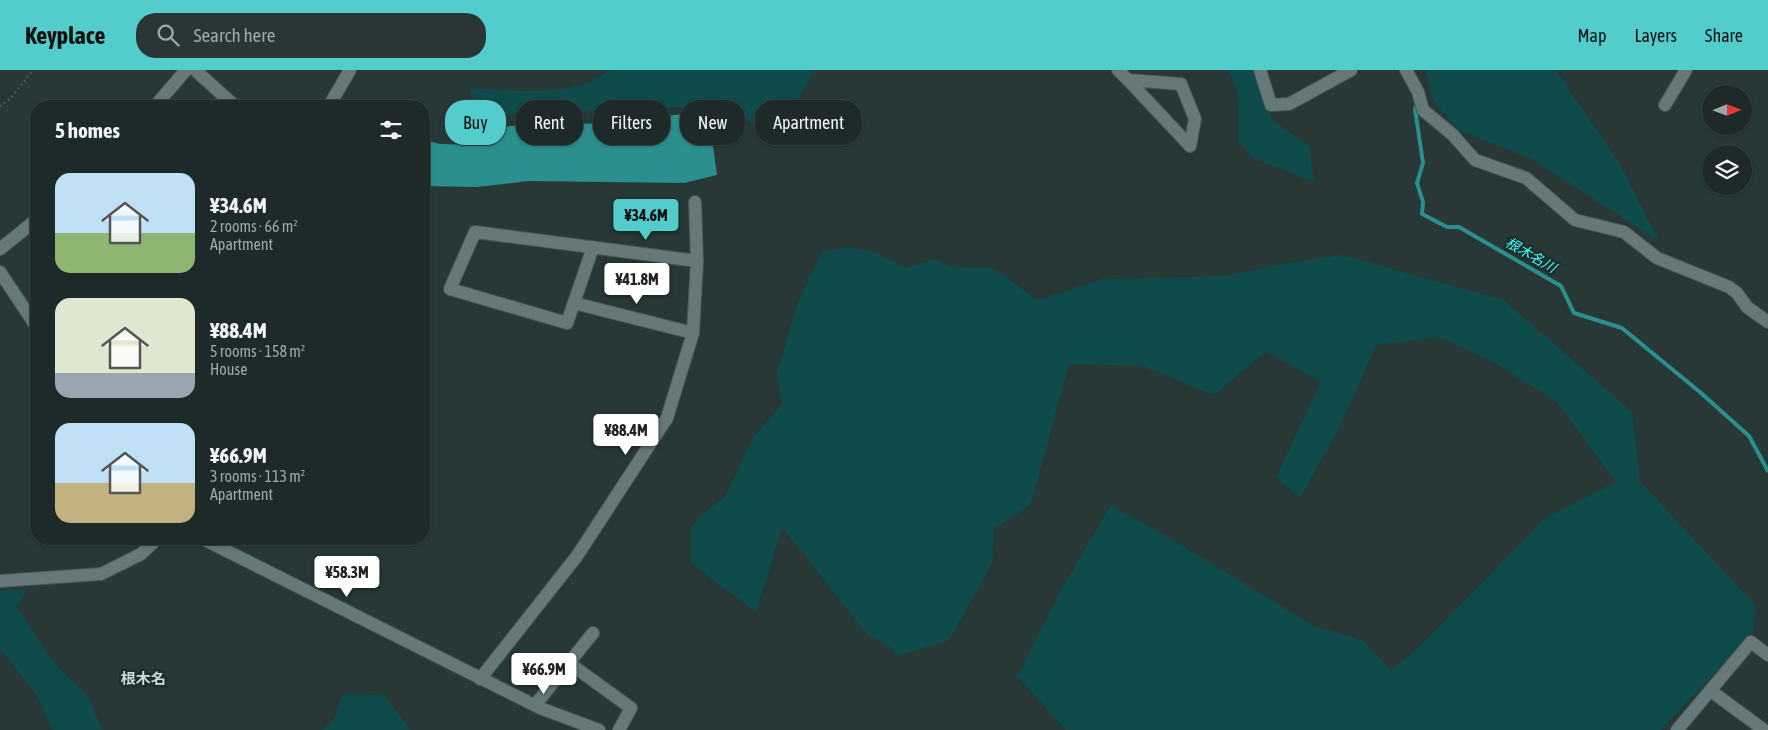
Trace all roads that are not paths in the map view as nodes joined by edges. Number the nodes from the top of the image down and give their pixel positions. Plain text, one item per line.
1 (186, 70) edge
2 (195, 70) edge
3 (350, 70) edge
4 (1118, 70) edge
5 (1260, 70) edge
6 (1351, 70) edge
7 (1406, 70) edge
8 (1686, 70) edge
9 (1128, 80) junction
10 (159, 100) edge
11 (228, 100) edge
12 (332, 100) edge
13 (1665, 105) dead end
14 (695, 202) dead end
15 (30, 225) edge
16 (593, 248) junction
17 (0, 249) edge
18 (697, 261) junction
19 (0, 272) edge
20 (574, 303) junction
21 (30, 317) edge
22 (1768, 322) edge
23 (693, 333) junction
24 (151, 545) edge
25 (215, 545) edge
26 (0, 581) edge
27 (593, 633) dead end
28 (1768, 655) edge
29 (569, 663) junction
30 (480, 679) junction
31 (1711, 691) junction
32 (535, 706) junction
33 (599, 730) edge
34 (619, 730) edge
35 (1677, 730) edge
36 (1764, 730) edge

1 - 10 street
2 - 11 street
3 - 12 street
4 - 9 street
5 - 6 street
7 - 22 street
8 - 13 street
9 - 9 street
14 - 18 street
15 - 17 street
16 - 18 street
16 - 20 street
16 - 20 street
18 - 23 street
19 - 21 street
20 - 23 street
23 - 30 street
24 - 26 street
25 - 30 street
27 - 29 street
28 - 31 street
29 - 32 street
29 - 34 street
30 - 32 street
31 - 35 street
31 - 36 street
32 - 33 street

